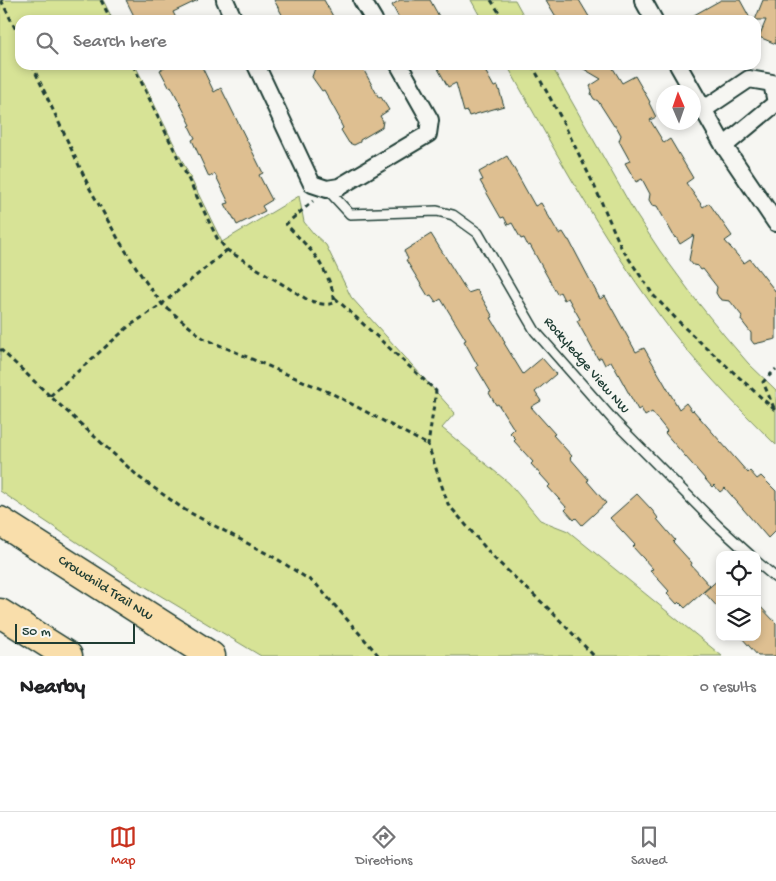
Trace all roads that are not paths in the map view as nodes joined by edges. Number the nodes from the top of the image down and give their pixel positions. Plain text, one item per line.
1 (225, 0) edge
2 (362, 0) edge
3 (643, 0) edge
4 (232, 15) edge
5 (371, 15) edge
6 (651, 15) edge
7 (258, 70) edge
8 (402, 70) edge
9 (681, 70) edge
10 (703, 110) junction
11 (724, 146) junction
12 (327, 189) junction
13 (776, 223) edge
14 (0, 521) edge
15 (745, 551) edge
16 (761, 565) edge
17 (776, 578) edge
18 (0, 613) edge
19 (0, 632) edge
20 (42, 656) edge
21 (68, 656) edge
22 (211, 656) edge

1 - 4 street
2 - 5 street
3 - 6 street
7 - 12 street
8 - 12 street
9 - 10 street
10 - 11 street
10 - 11 street
11 - 13 street
12 - 15 lane, Rockyledge View NW
14 - 22 highway, Crowchild Trail NW
16 - 17 lane
18 - 21 highway
19 - 20 highway

